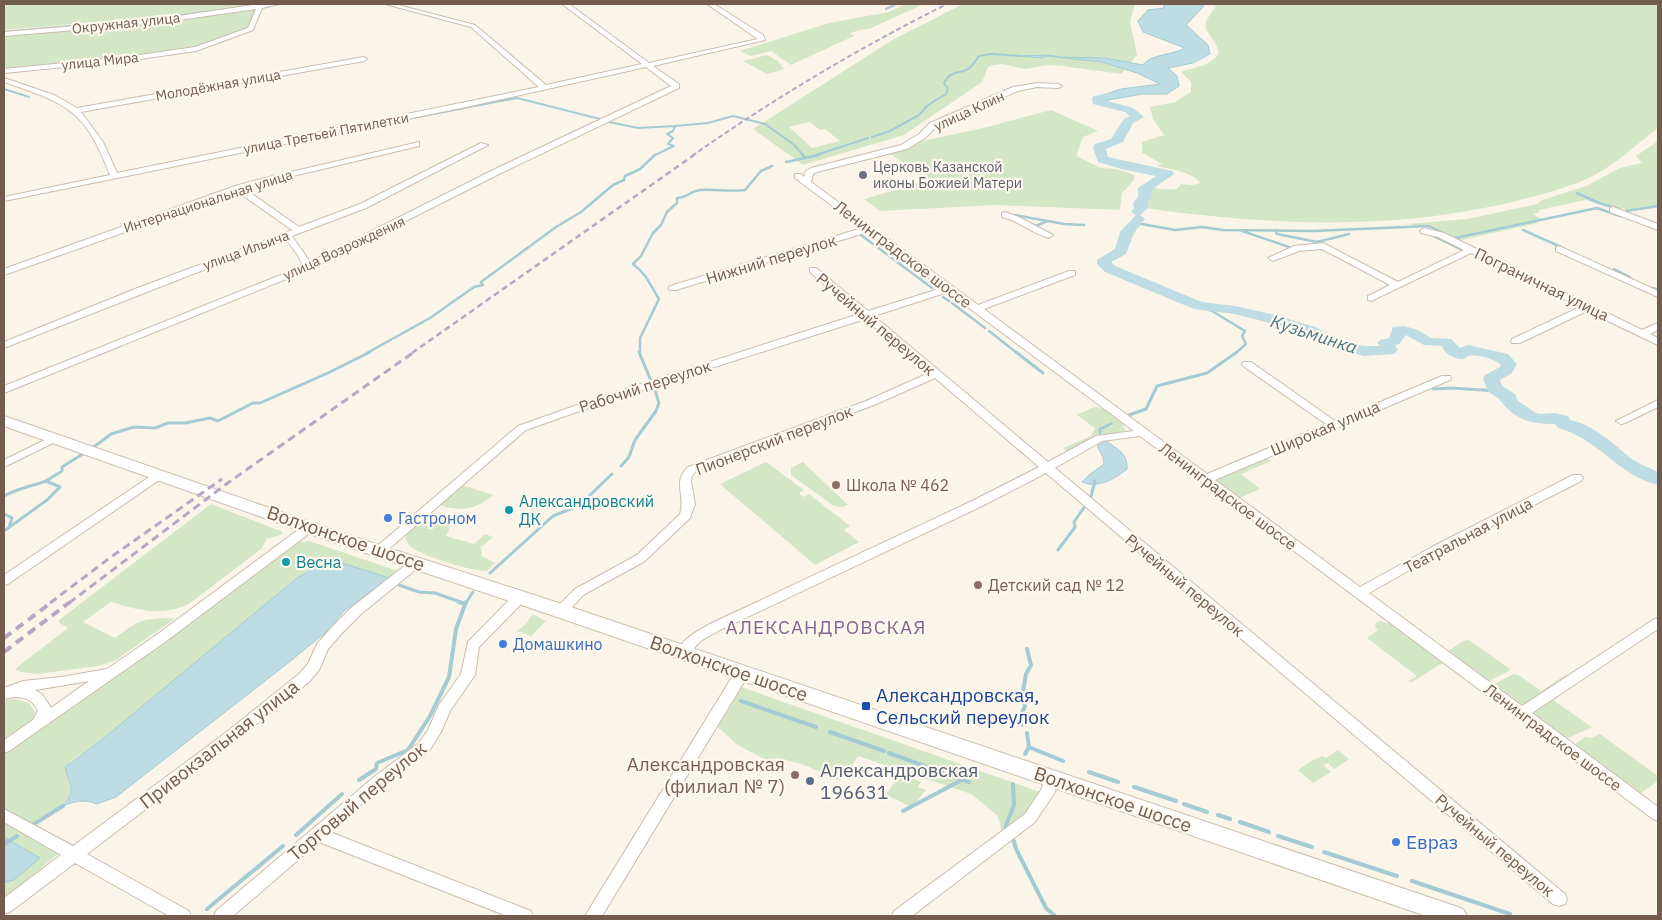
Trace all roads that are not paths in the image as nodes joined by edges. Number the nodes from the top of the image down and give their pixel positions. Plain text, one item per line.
1 (277, 4) edge
2 (388, 4) edge
3 (565, 4) edge
4 (710, 4) edge
5 (260, 6) junction
6 (4, 34) edge
7 (364, 59) dead end
8 (649, 66) junction
9 (4, 71) edge
10 (4, 80) edge
11 (1058, 86) dead end
12 (545, 88) junction
13 (73, 111) junction
14 (416, 144) dead end
15 (484, 145) dead end
16 (114, 175) junction
17 (798, 176) dead end
18 (807, 183) junction
19 (238, 188) junction
20 (4, 199) edge
21 (1612, 210) dead end
22 (1005, 215) dead end
23 (1658, 226) edge
24 (868, 229) junction
25 (299, 231) junction
26 (1424, 231) dead end
27 (287, 235) junction
28 (1049, 235) dead end
29 (1559, 249) dead end
30 (1471, 250) junction
31 (1274, 258) dead end
32 (308, 267) junction
33 (813, 270) dead end
34 (4, 272) edge
35 (1072, 274) dead end
36 (1397, 285) junction
37 (673, 288) dead end
38 (948, 289) junction
39 (1658, 294) edge
40 (1371, 298) dead end
41 (1588, 307) junction
42 (976, 309) junction
43 (865, 316) junction
44 (1658, 326) edge
45 (1642, 334) junction
46 (1516, 341) dead end
47 (1658, 342) edge
48 (4, 345) edge
49 (1247, 364) dead end
50 (936, 374) junction
51 (1446, 378) dead end
52 (4, 390) edge
53 (1658, 403) edge
54 (4, 421) edge
55 (1620, 421) dead end
56 (1333, 424) junction
57 (1142, 432) junction
58 (54, 439) junction
59 (4, 464) edge
60 (1046, 468) junction
61 (158, 475) junction
62 (1577, 478) dead end
63 (1206, 479) junction
64 (310, 527) junction
65 (379, 551) junction
66 (416, 563) junction
67 (4, 581) edge
68 (1359, 593) junction
69 (519, 598) junction
70 (561, 610) junction
71 (1658, 623) edge
72 (683, 652) junction
73 (112, 672) junction
74 (742, 673) junction
75 (5, 693) edge
76 (1520, 714) junction
77 (38, 723) junction
78 (4, 748) edge
79 (1052, 778) junction
80 (4, 815) edge
81 (1658, 815) edge
82 (317, 834) junction
83 (73, 854) junction
84 (1559, 899) dead end
85 (4, 907) edge
86 (183, 916) edge
87 (222, 916) edge
88 (525, 916) edge
89 (593, 916) edge
90 (900, 916) edge
91 (1455, 916) edge

1 - 5 street, Окружная улица
2 - 12 street
3 - 8 street
4 - 8 street, улица Третьей Пятилетки
5 - 6 street, Окружная улица
5 - 9 street, улица Мира
7 - 13 street, Молодёжная улица
8 - 12 street, улица Третьей Пятилетки
8 - 32 street, улица Возрождения
10 - 13 street
11 - 18 street, улица Клин
12 - 16 street, улица Третьей Пятилетки
13 - 16 street
14 - 19 street, Интернациональная улица
15 - 25 street, улица Ильича
16 - 20 street, улица Третьей Пятилетки
17 - 18 street, Ленинградское шоссе
18 - 24 street, Ленинградское шоссе
19 - 25 street
19 - 34 street, Интернациональная улица
21 - 23 street
22 - 28 street
24 - 37 street, Нижний переулок
24 - 38 street, Ленинградское шоссе
25 - 27 street, улица Ильича
26 - 30 street, Пограничная улица
27 - 32 street
27 - 48 street, улица Ильича
29 - 39 street
30 - 36 street
30 - 41 street, Пограничная улица
31 - 36 street
32 - 52 street, улица Возрождения
33 - 43 street, Ручейный переулок
35 - 42 street
36 - 40 street
38 - 42 street, Ленинградское шоссе
38 - 43 street, Рабочий переулок
41 - 45 street, Пограничная улица
41 - 46 street
42 - 57 street, Ленинградское шоссе
43 - 50 street, Ручейный переулок
43 - 65 street, Рабочий переулок
44 - 45 street
45 - 47 street, Пограничная улица
49 - 56 street
50 - 60 street, Ручейный переулок
50 - 70 street, Пионерский переулок
51 - 56 street, Широкая улица
53 - 55 street
54 - 58 main road, Волхонское шоссе
56 - 63 street, Широкая улица
57 - 60 street
57 - 63 street, Ленинградское шоссе
58 - 59 street
58 - 61 main road, Волхонское шоссе
60 - 72 street
60 - 84 street, Ручейный переулок
61 - 64 main road, Волхонское шоссе
61 - 67 street
62 - 68 street, Театральная улица
63 - 68 street, Ленинградское шоссе
64 - 65 main road, Волхонское шоссе
64 - 73 street
65 - 66 main road, Волхонское шоссе
66 - 69 main road, Волхонское шоссе
66 - 83 street, Привокзальная улица
68 - 76 street, Ленинградское шоссе
69 - 70 main road, Волхонское шоссе
69 - 82 street, Торговый переулок
70 - 72 main road, Волхонское шоссе
71 - 76 street
72 - 74 main road, Волхонское шоссе
73 - 75 street
73 - 77 street
74 - 79 main road, Волхонское шоссе
74 - 89 street
75 - 77 street
76 - 81 street, Ленинградское шоссе
77 - 78 street
79 - 90 street
79 - 91 main road, Волхонское шоссе
80 - 83 street
82 - 87 street, Торговый переулок
82 - 88 street
83 - 85 street, Привокзальная улица
83 - 86 street

